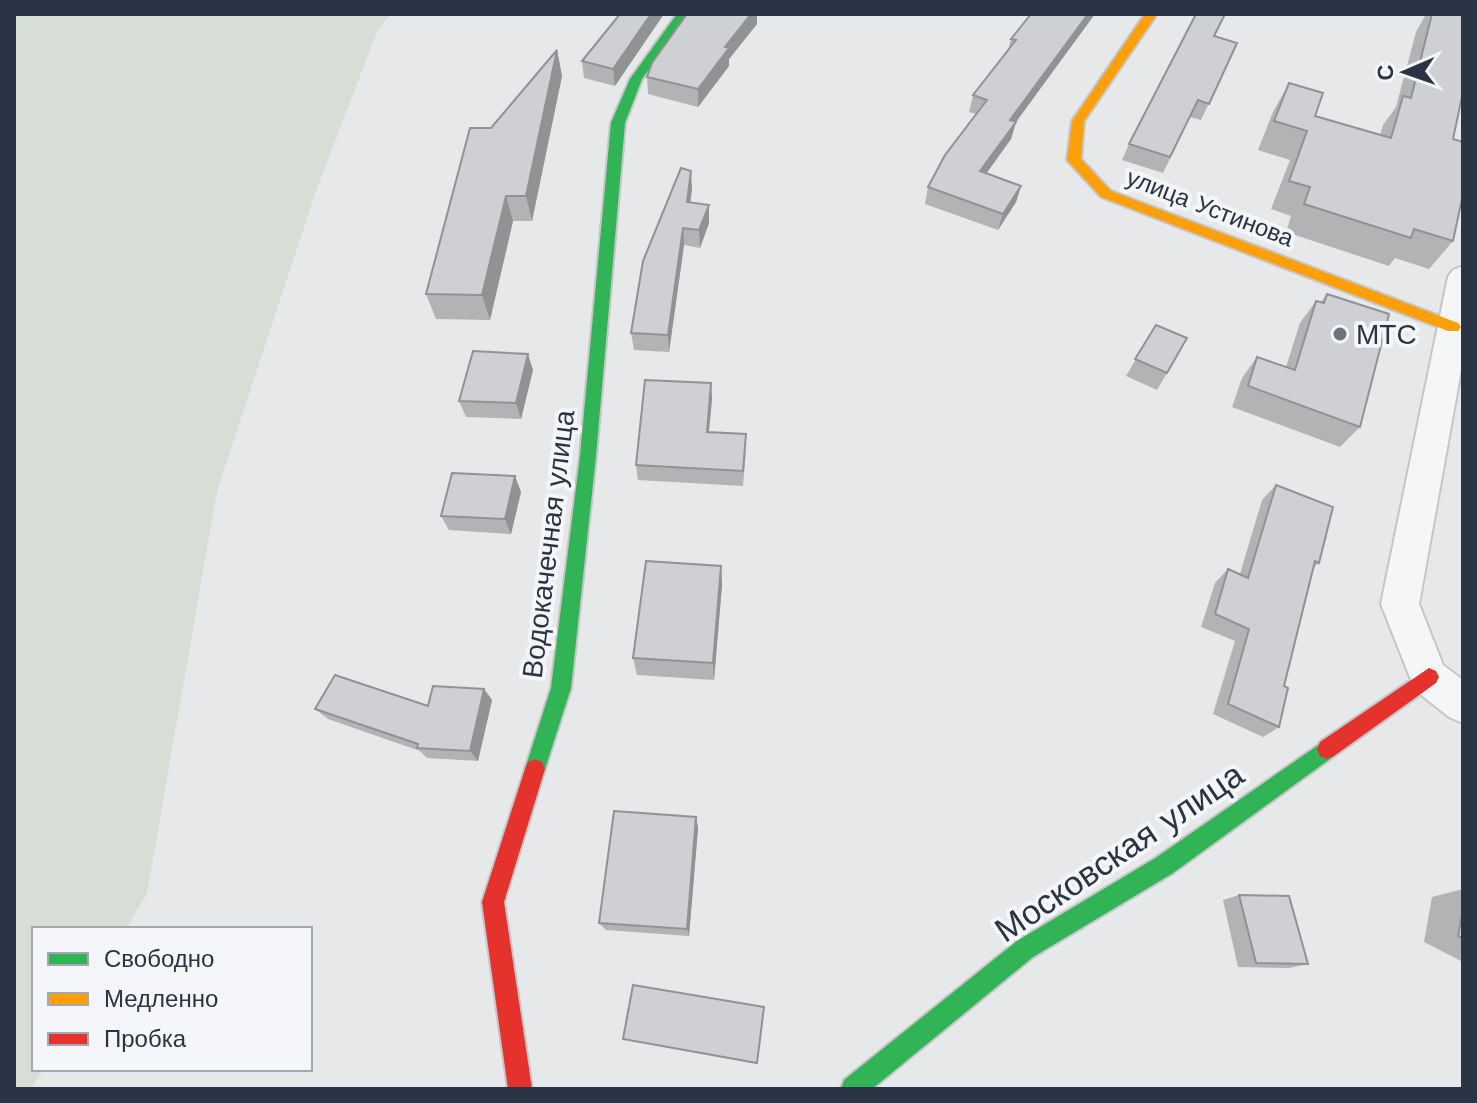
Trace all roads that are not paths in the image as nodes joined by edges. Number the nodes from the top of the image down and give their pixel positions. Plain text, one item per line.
1 (683, 14) edge
2 (1151, 14) edge
3 (1463, 277) edge
4 (1453, 327) junction
5 (1429, 677) junction
6 (1463, 704) edge
7 (520, 1089) edge
8 (853, 1089) edge

1 - 7 street, Водокачечная улица
2 - 4 street, улица Устинова
3 - 4 street
4 - 5 street
5 - 6 street
5 - 8 street, Московская улица

